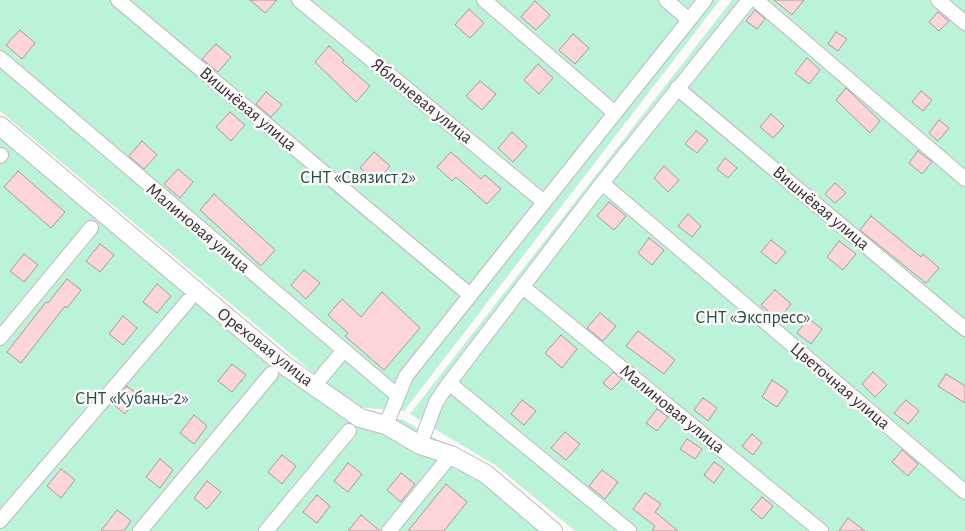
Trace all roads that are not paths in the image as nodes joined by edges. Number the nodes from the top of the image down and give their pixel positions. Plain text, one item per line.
1 (118, 0) edge
2 (299, 0) edge
3 (484, 0) edge
4 (666, 0) edge
5 (705, 0) edge
6 (749, 0) edge
7 (756, 0) edge
8 (938, 0) edge
9 (689, 20) junction
10 (965, 22) edge
11 (0, 58) edge
12 (677, 88) junction
13 (615, 113) junction
14 (0, 126) edge
15 (965, 179) edge
16 (602, 183) junction
17 (544, 202) junction
18 (91, 228) dead end
19 (523, 287) junction
20 (470, 295) junction
21 (188, 301) dead end
22 (965, 329) edge
23 (0, 338) edge
24 (343, 351) junction
25 (271, 374) dead end
26 (449, 383) junction
27 (314, 386) junction
28 (398, 396) junction
29 (386, 426) junction
30 (349, 431) dead end
31 (420, 445) junction
32 (451, 455) junction
33 (965, 492) edge
34 (0, 520) edge
35 (140, 531) edge
36 (266, 531) edge
37 (389, 531) edge
38 (553, 531) edge
39 (629, 531) edge
40 (821, 531) edge

1 - 20 street, Вишнёвая улица
2 - 17 street, Яблоневая улица
3 - 13 street
4 - 9 street
5 - 9 street
6 - 12 street
7 - 15 street
8 - 10 street
9 - 13 street
11 - 24 street, Малиновая улица
12 - 16 street
12 - 22 street, Вишнёвая улица
13 - 17 street
14 - 27 street, Ореховая улица
16 - 19 street
16 - 33 street, Цветочная улица
17 - 20 street
18 - 23 street
19 - 26 street
19 - 40 street, Малиновая улица
20 - 28 street
21 - 34 street
24 - 27 street
24 - 28 street, Малиновая улица
25 - 35 street
26 - 31 street
26 - 39 street
27 - 29 street, Ореховая улица
28 - 29 street
29 - 31 street, Ореховая улица
30 - 36 street
31 - 32 street, Ореховая улица
32 - 37 street
32 - 38 street, Ореховая улица

